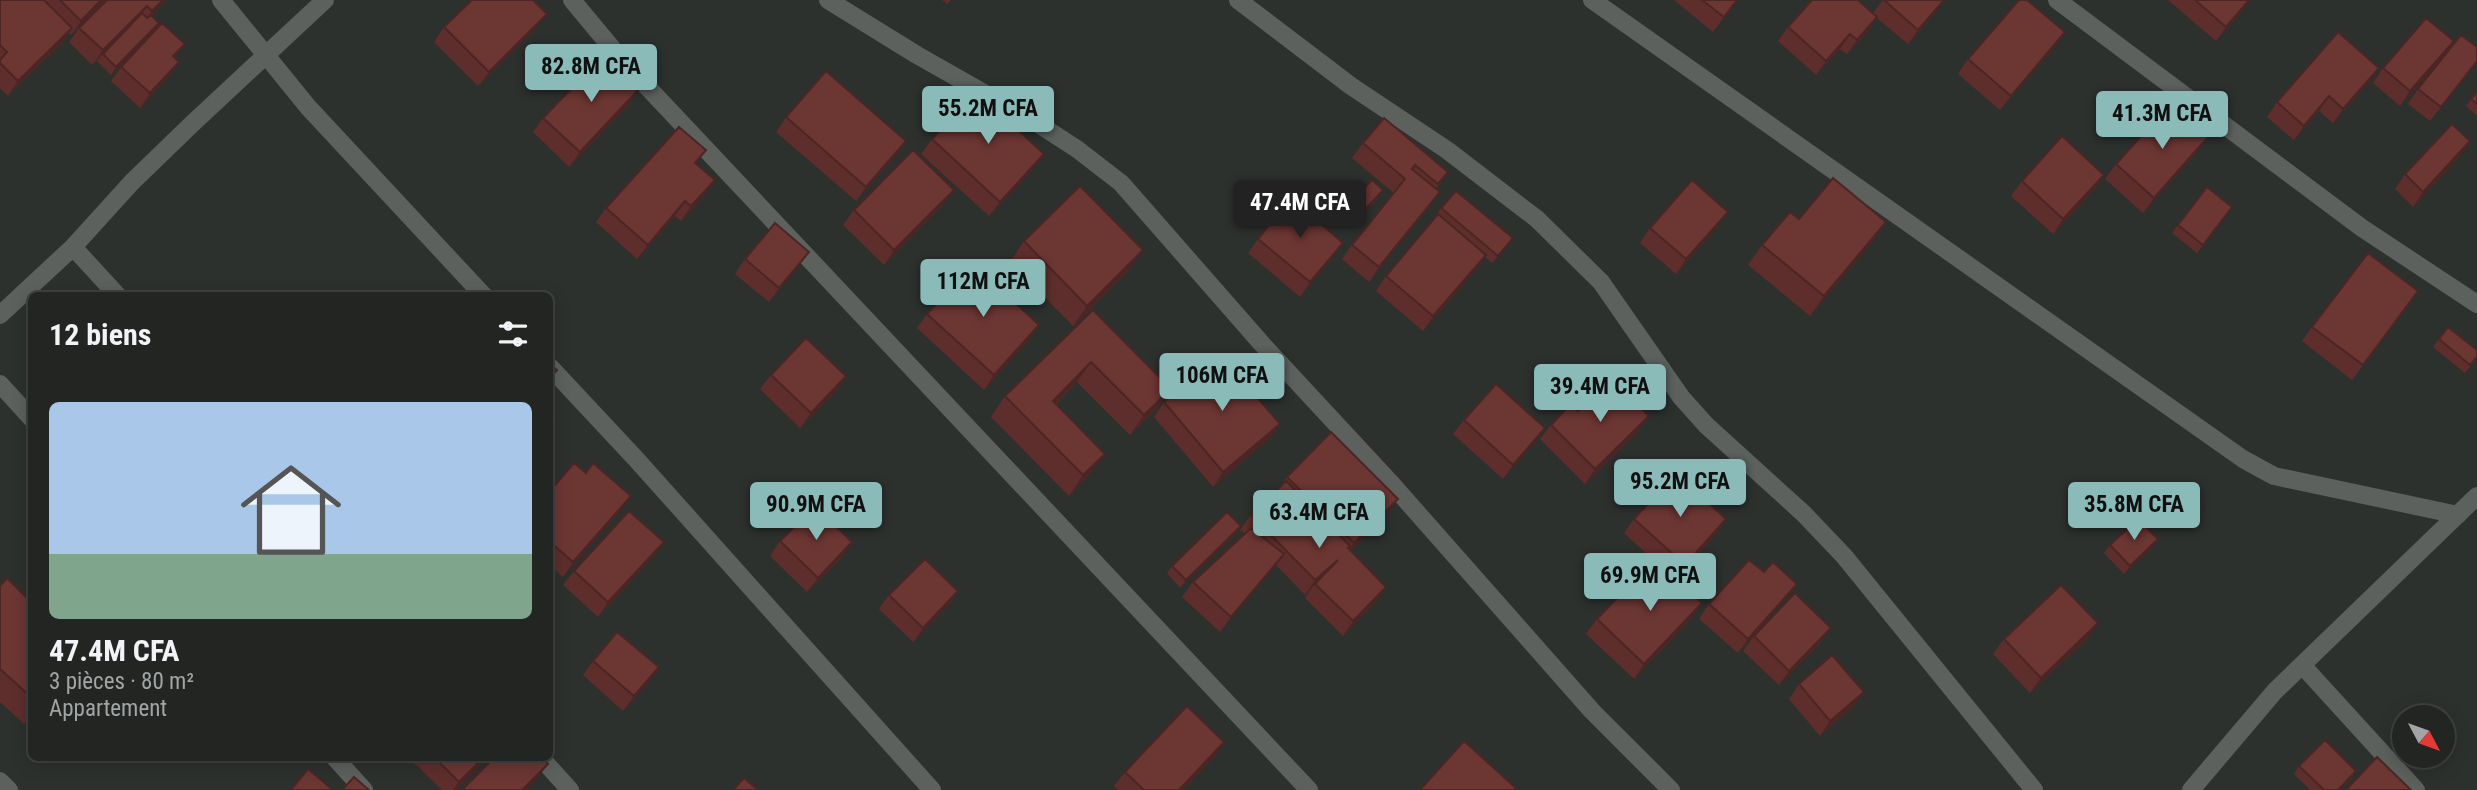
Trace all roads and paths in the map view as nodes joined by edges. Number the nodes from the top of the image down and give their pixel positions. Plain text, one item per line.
1 (221, 0) edge
2 (325, 0) edge
3 (572, 0) edge
4 (828, 0) edge
5 (1238, 0) edge
6 (1592, 0) edge
7 (2057, 0) edge
8 (265, 54) junction
9 (73, 247) junction
10 (114, 292) edge
11 (480, 292) edge
12 (2477, 304) edge
13 (0, 315) edge
14 (553, 370) edge
15 (0, 384) edge
16 (28, 415) edge
17 (2477, 496) edge
18 (2458, 514) junction
19 (2302, 665) junction
20 (338, 761) edge
21 (544, 761) edge
22 (0, 781) edge
23 (9, 790) edge
24 (364, 790) edge
25 (570, 790) edge
26 (932, 790) edge
27 (1309, 790) edge
28 (1671, 790) edge
29 (2034, 790) edge
30 (2191, 790) edge
31 (2416, 790) edge

1 - 8 street
2 - 8 street
3 - 27 street
4 - 28 street
5 - 29 street
6 - 18 street
7 - 12 street
8 - 9 street
8 - 11 street
9 - 10 street
9 - 13 street
14 - 26 street
15 - 16 street
17 - 18 street
18 - 19 street
19 - 30 street
19 - 31 street
20 - 24 street
21 - 25 street
22 - 23 street

